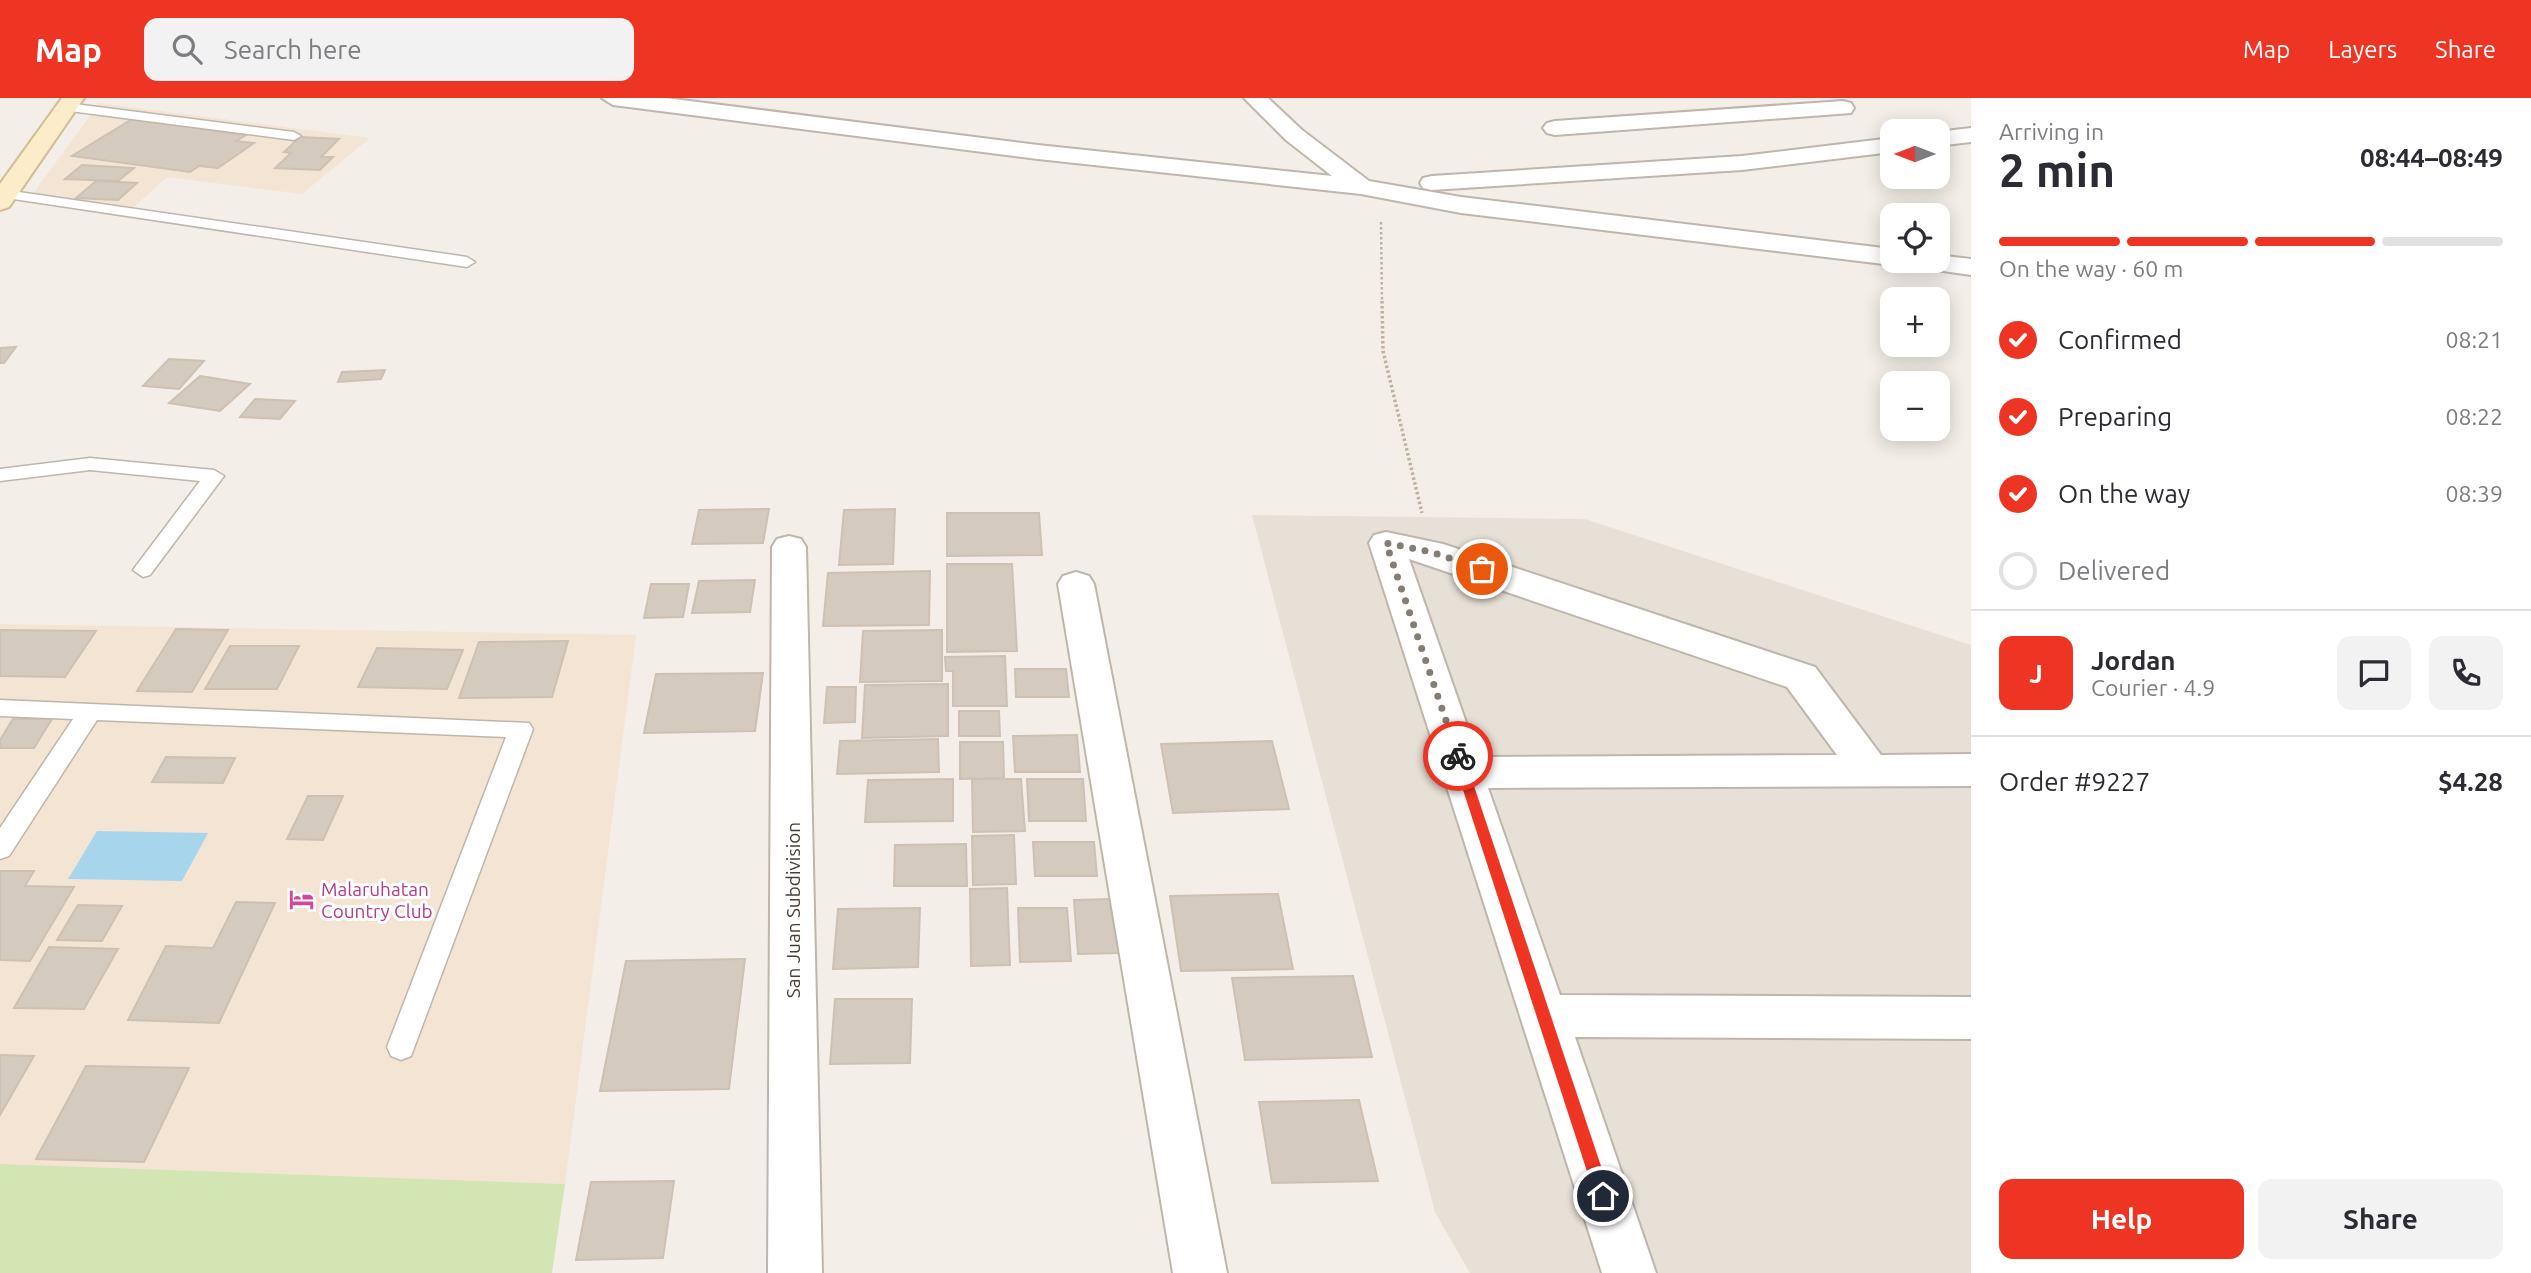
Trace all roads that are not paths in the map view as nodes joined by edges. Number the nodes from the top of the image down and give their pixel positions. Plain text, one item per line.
1 (613, 98) edge
2 (1255, 98) edge
3 (70, 102) edge
4 (1859, 118) edge
5 (1555, 128) dead end
6 (1971, 135) edge
7 (294, 136) dead end
8 (1950, 137) edge
9 (1880, 146) edge
10 (1371, 189) junction
11 (1416, 195) junction
12 (3, 198) edge
13 (1880, 256) edge
14 (467, 262) dead end
15 (1950, 264) edge
16 (1971, 267) edge
17 (0, 475) edge
18 (789, 547) dead end
19 (143, 570) dead end
20 (1076, 584) dead end
21 (0, 708) edge
22 (92, 710) junction
23 (1869, 769) junction
24 (1971, 770) edge
25 (1464, 773) junction
26 (0, 849) edge
27 (1544, 1016) junction
28 (1971, 1018) edge
29 (401, 1047) dead end
30 (795, 1273) edge
31 (1200, 1273) edge
32 (1629, 1273) edge

1 - 10 street
2 - 10 street
3 - 7 lane
3 - 12 street
4 - 5 street
6 - 8 street
9 - 11 street
10 - 11 street
11 - 13 street
12 - 14 lane
15 - 16 street
17 - 19 lane
18 - 30 street, San Juan Subdivision
20 - 31 street
21 - 22 lane
22 - 26 lane
22 - 29 lane
23 - 24 street
23 - 25 street
23 - 25 street
25 - 27 street
27 - 28 street
27 - 32 street

